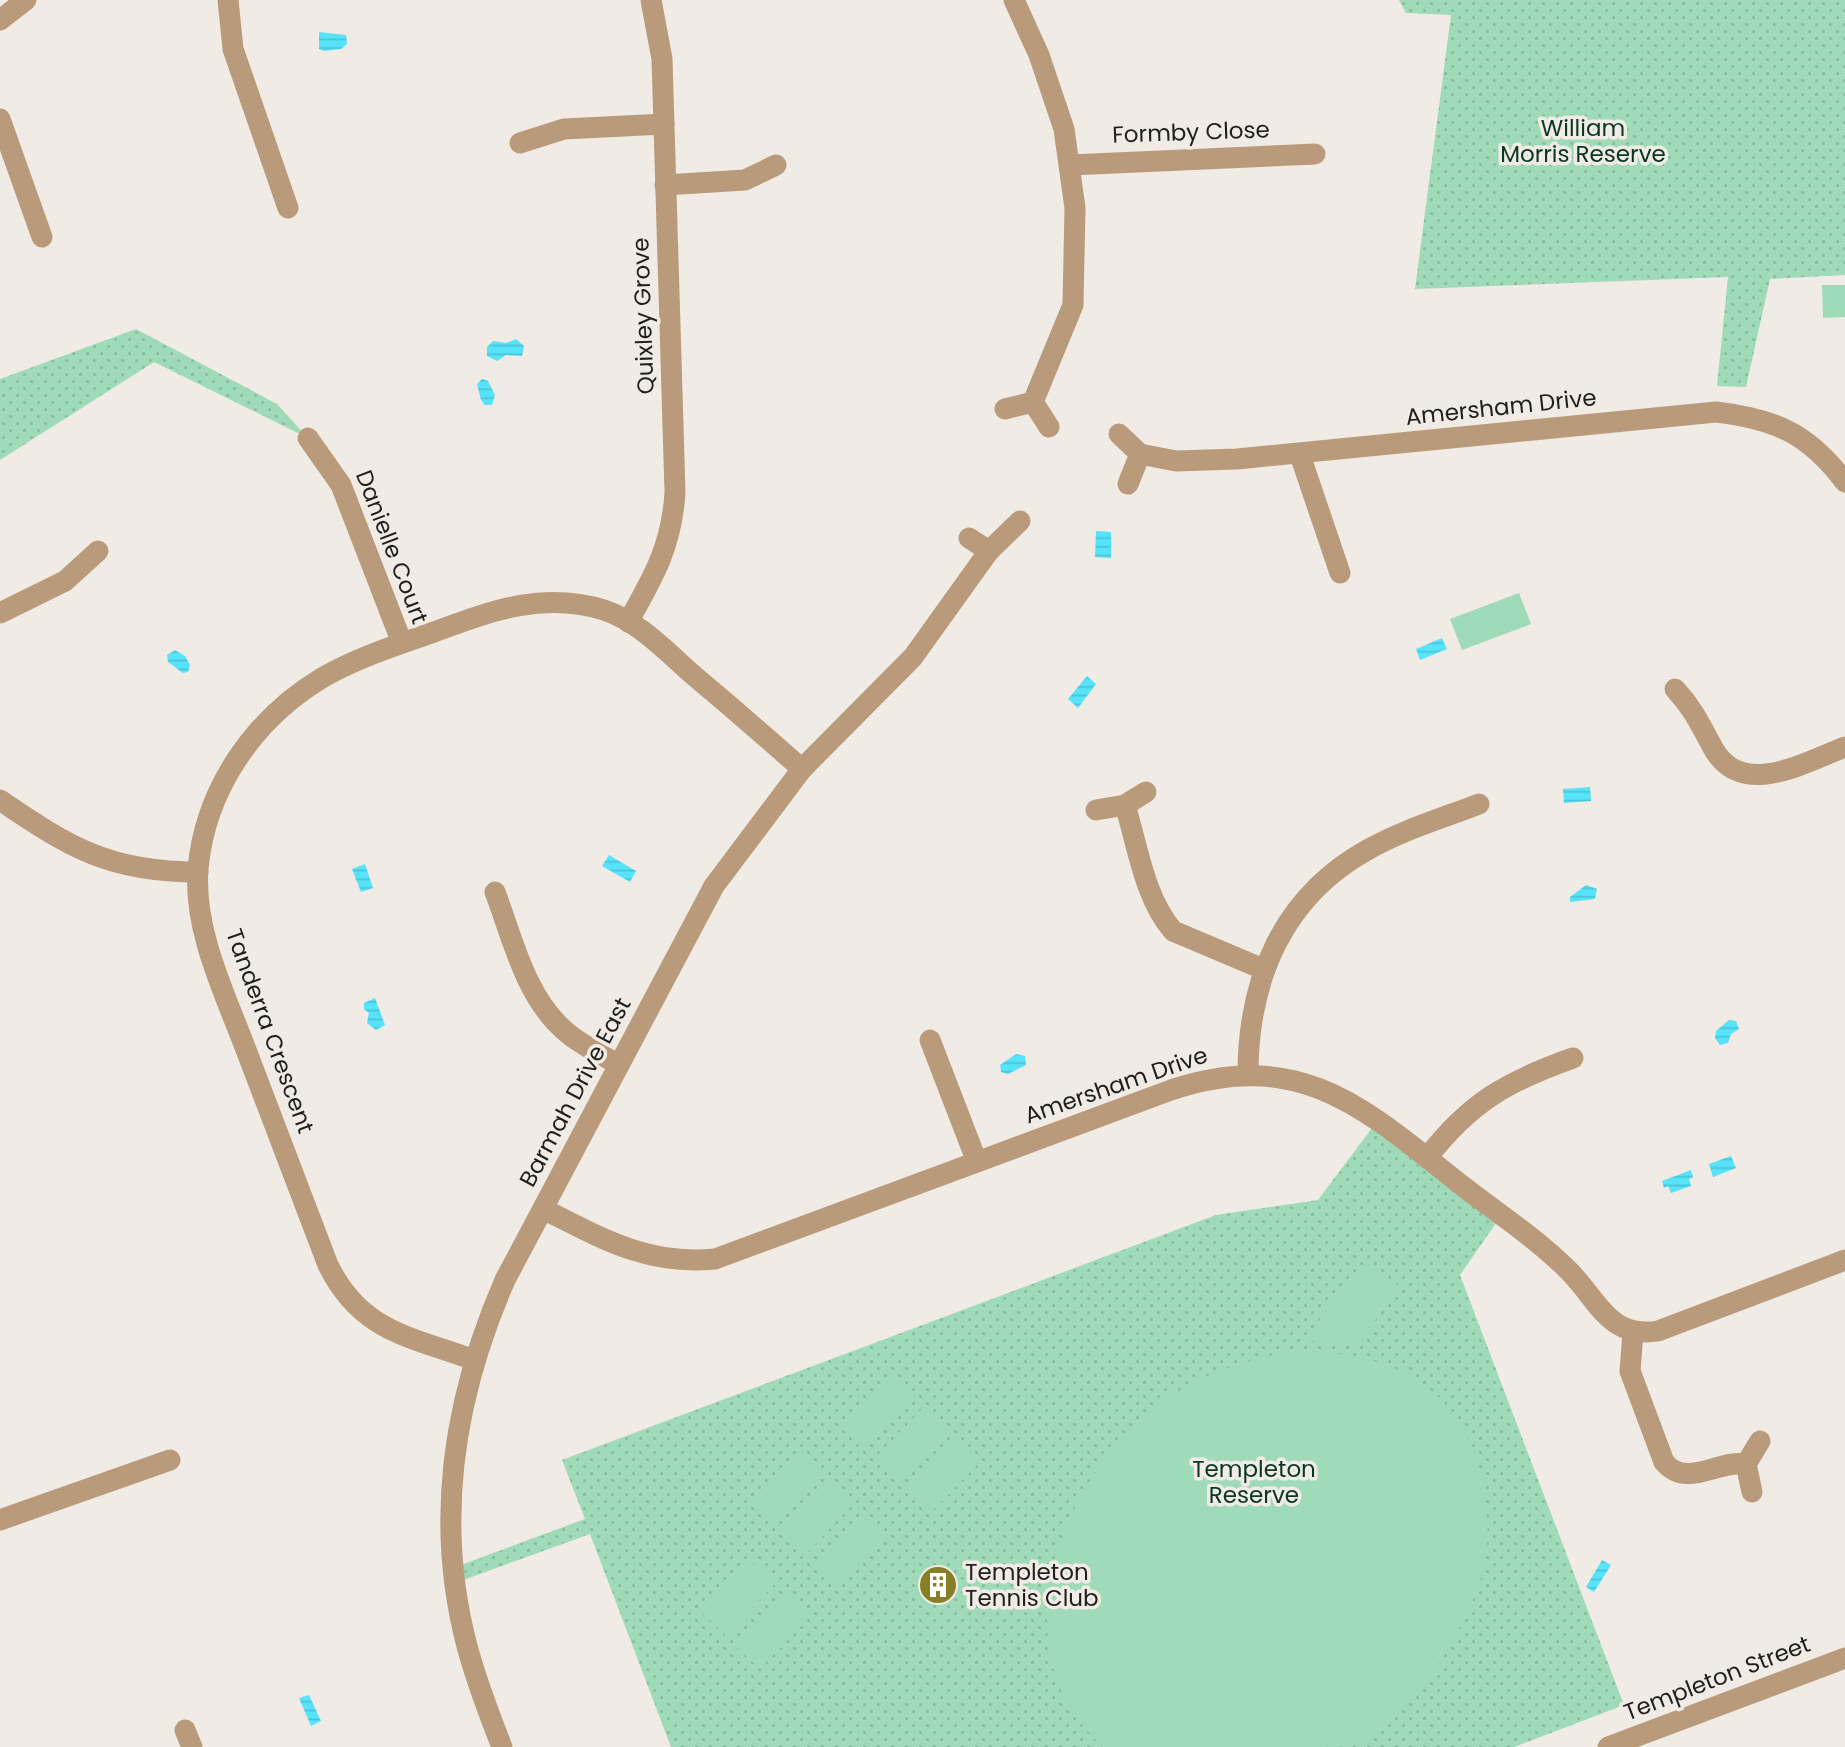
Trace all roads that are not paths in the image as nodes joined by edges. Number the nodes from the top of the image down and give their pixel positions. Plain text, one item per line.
1 (26, 0) edge
2 (228, 0) edge
3 (651, 0) edge
4 (1014, 0) edge
5 (0, 20) edge
6 (0, 119) edge
7 (664, 124) junction
8 (520, 143) dead end
9 (1315, 154) dead end
10 (1070, 164) junction
11 (776, 165) dead end
12 (665, 184) junction
13 (288, 208) dead end
14 (42, 237) dead end
15 (1033, 402) junction
16 (1005, 409) dead end
17 (1049, 427) dead end
18 (1119, 434) dead end
19 (307, 438) dead end
20 (1140, 454) junction
21 (1300, 455) junction
22 (1845, 482) edge
23 (1128, 484) dead end
24 (1020, 521) dead end
25 (969, 538) dead end
26 (98, 551) dead end
27 (989, 551) junction
28 (1340, 573) dead end
29 (0, 613) edge
30 (628, 622) junction
31 (402, 643) junction
32 (1675, 689) dead end
33 (1845, 747) edge
34 (803, 769) junction
35 (1146, 792) dead end
36 (0, 800) edge
37 (1479, 804) dead end
38 (1125, 805) junction
39 (1096, 810) dead end
40 (198, 872) junction
41 (495, 892) dead end
42 (1263, 969) junction
43 (930, 1040) dead end
44 (1573, 1058) dead end
45 (619, 1065) junction
46 (1248, 1074) junction
47 (1427, 1158) junction
48 (977, 1161) junction
49 (543, 1209) junction
50 (1845, 1260) edge
51 (1633, 1332) junction
52 (474, 1360) junction
53 (1760, 1441) dead end
54 (170, 1460) dead end
55 (1746, 1464) junction
56 (1752, 1492) dead end
57 (0, 1520) edge
58 (1845, 1658) edge
59 (502, 1747) edge
60 (1608, 1747) edge

1 - 5 street
2 - 13 street
3 - 7 street, Quixley Grove
4 - 10 street
6 - 14 street
7 - 8 street
7 - 12 street, Quixley Grove
9 - 10 street, Formby Close
10 - 15 street
11 - 12 street
12 - 30 street, Quixley Grove
15 - 16 street
15 - 17 street
18 - 20 street
19 - 31 street, Danielle Court
20 - 21 street, Amersham Drive
20 - 23 street
21 - 22 street, Amersham Drive
21 - 28 street
24 - 27 street, Barmah Drive East
25 - 27 street
26 - 29 street
27 - 34 street, Barmah Drive East
30 - 31 street, Tanderra Crescent
30 - 34 street, Tanderra Crescent
31 - 40 street, Tanderra Crescent
32 - 33 street
34 - 45 street, Barmah Drive East
35 - 38 street
36 - 40 street
37 - 42 street
38 - 39 street
38 - 42 street
40 - 52 street, Tanderra Crescent
41 - 45 street
42 - 46 street
43 - 48 street
44 - 47 street
45 - 49 street, Barmah Drive East
46 - 47 street, Amersham Drive
46 - 48 street, Amersham Drive
47 - 51 street, Amersham Drive
48 - 49 street, Amersham Drive
49 - 52 street, Barmah Drive East
50 - 51 street
51 - 55 street
52 - 59 street, Barmah Drive East
53 - 55 street
54 - 57 street
55 - 56 street
58 - 60 street, Templeton Street

